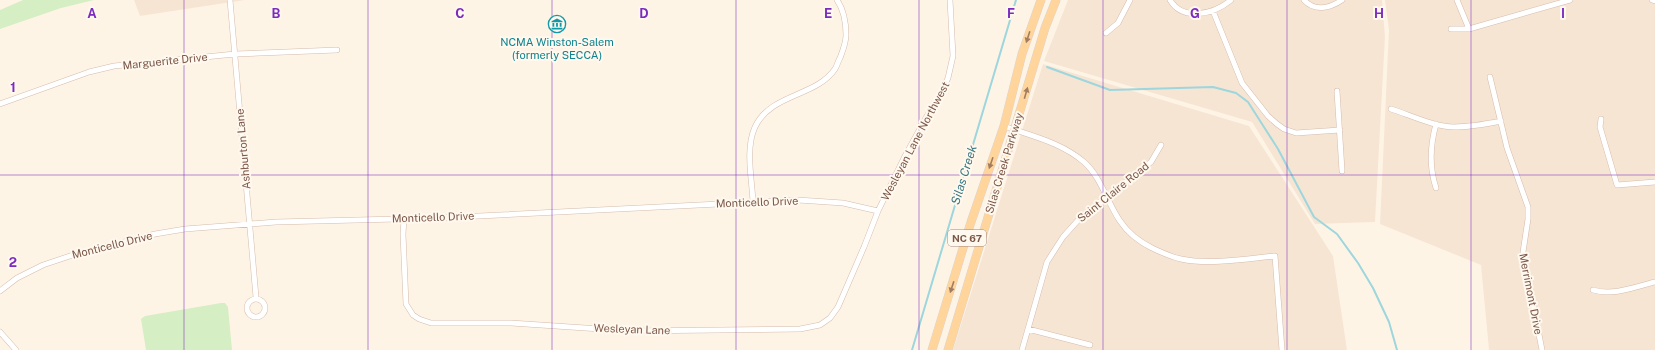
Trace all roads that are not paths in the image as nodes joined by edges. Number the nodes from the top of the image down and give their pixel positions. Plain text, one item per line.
1 (230, 0) edge
2 (838, 0) edge
3 (950, 0) edge
4 (1041, 0) edge
5 (1056, 0) edge
6 (1130, 0) edge
7 (1170, 0) edge
8 (1231, 0) edge
9 (1304, 0) edge
10 (1342, 0) edge
11 (1457, 0) edge
12 (1570, 0) edge
13 (1652, 0) edge
14 (1655, 1) edge
15 (1213, 12) junction
16 (1451, 29) dead end
17 (1469, 29) junction
18 (1106, 33) dead end
19 (337, 50) dead end
20 (235, 54) junction
21 (1490, 77) dead end
22 (1337, 92) dead end
23 (0, 104) edge
24 (1391, 109) dead end
25 (1601, 119) dead end
26 (1501, 121) junction
27 (1436, 124) junction
28 (1004, 126) junction
29 (1016, 130) junction
30 (1340, 130) junction
31 (1161, 145) dead end
32 (1342, 171) dead end
33 (1655, 182) edge
34 (1436, 188) dead end
35 (1107, 196) junction
36 (753, 202) junction
37 (878, 211) junction
38 (404, 219) junction
39 (249, 224) junction
40 (1655, 282) edge
41 (1593, 290) dead end
42 (0, 291) edge
43 (256, 297) dead end
44 (1028, 329) junction
45 (0, 332) edge
46 (1090, 346) dead end
47 (16, 350) edge
48 (932, 350) edge
49 (948, 350) edge
50 (1022, 350) edge
51 (1282, 350) edge
52 (1542, 350) edge

1 - 20 street, Ashburton Lane
2 - 36 street
3 - 37 street, Wesleyan Lane Northwest
4 -> 28 main road, Silas Creek Parkway / NC 67
29 -> 5 main road, Silas Creek Parkway / NC 67
6 - 18 street
7 - 15 street
8 - 15 street
9 - 10 street
11 - 17 street
12 - 17 street
13 - 14 street
15 - 30 street
16 - 17 street
19 - 20 street, Marguerite Drive
20 - 23 street, Marguerite Drive
20 - 39 street, Ashburton Lane
21 - 26 street, Merrimont Drive
22 - 30 street
24 - 27 street
25 - 33 street
26 - 27 street
26 - 52 street, Merrimont Drive
27 - 34 street
28 - 29 street
28 -> 48 main road, Silas Creek Parkway / NC 67
29 - 35 street
29 - 49 main road, Silas Creek Parkway / NC 67
30 - 32 street
31 - 35 street, Saint Claire Road
35 - 44 street, Saint Claire Road
35 - 51 street
36 - 37 street, Monticello Drive
36 - 38 street, Monticello Drive
37 - 38 street, Wesleyan Lane
38 - 39 street, Monticello Drive
39 - 42 street, Monticello Drive
39 - 43 street, Ashburton Lane
40 - 41 street
44 - 46 street
44 - 50 street, Saint Claire Road
45 - 47 street

